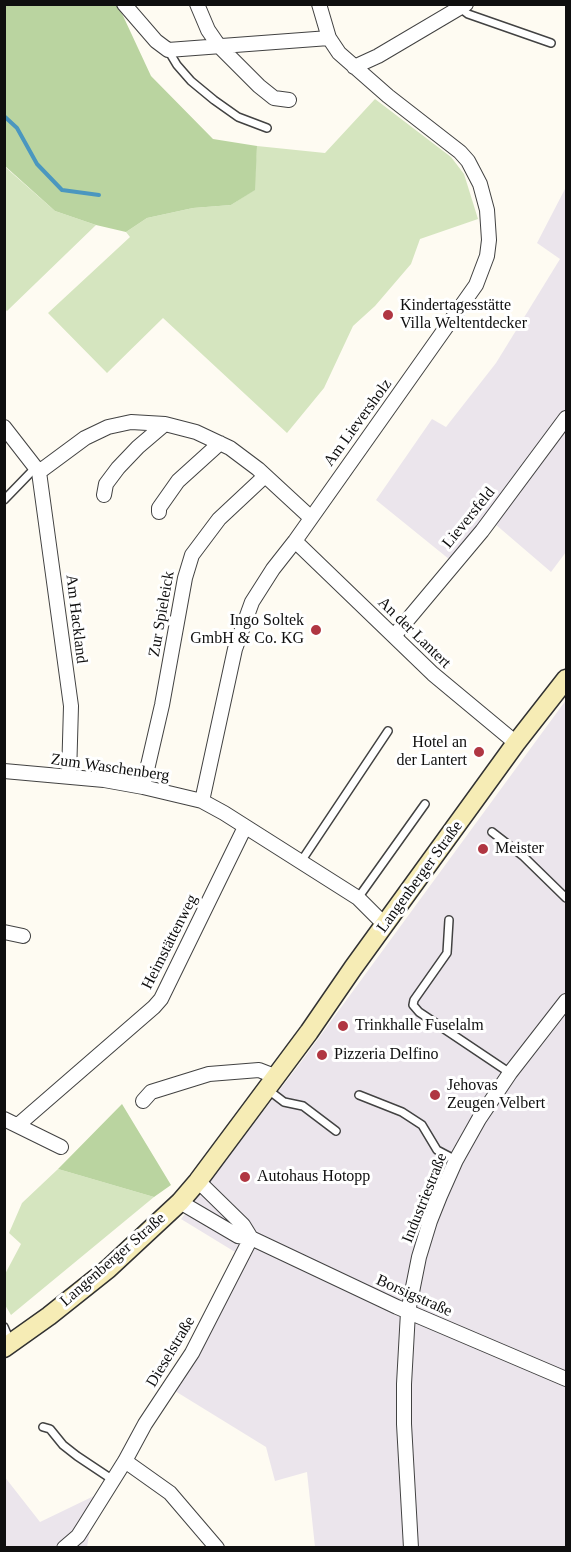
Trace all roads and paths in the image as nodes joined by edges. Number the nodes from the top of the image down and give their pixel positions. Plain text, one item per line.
1 (124, 4) edge
2 (197, 4) edge
3 (319, 4) edge
4 (463, 6) edge
5 (329, 38) junction
6 (550, 44) dead end
7 (219, 46) junction
8 (168, 50) junction
9 (354, 67) junction
10 (289, 100) dead end
11 (267, 128) dead end
12 (566, 421) edge
13 (165, 424) junction
14 (4, 427) edge
15 (220, 443) junction
16 (38, 470) junction
17 (266, 476) junction
18 (104, 495) dead end
19 (4, 500) edge
20 (159, 513) dead end
21 (310, 517) junction
22 (295, 541) junction
23 (394, 636) junction
24 (567, 679) edge
25 (388, 731) dead end
26 (516, 743) junction
27 (4, 771) edge
28 (69, 776) junction
29 (143, 787) junction
30 (202, 801) junction
31 (425, 804) dead end
32 (245, 827) junction
33 (492, 832) dead end
34 (300, 862) junction
35 (358, 898) junction
36 (567, 898) edge
37 (449, 920) dead end
38 (385, 925) junction
39 (4, 932) edge
40 (23, 936) dead end
41 (567, 1001) edge
42 (510, 1073) junction
43 (272, 1083) junction
44 (359, 1095) dead end
45 (143, 1101) dead end
46 (4, 1119) edge
47 (18, 1125) junction
48 (336, 1131) dead end
49 (61, 1147) dead end
50 (456, 1160) junction
51 (198, 1181) junction
52 (180, 1202) junction
53 (251, 1238) junction
54 (408, 1312) junction
55 (6, 1339) edge
56 (567, 1379) edge
57 (43, 1426) dead end
58 (125, 1461) junction
59 (113, 1480) junction
60 (64, 1548) edge
61 (217, 1548) edge
62 (411, 1548) edge

1 - 8 street
2 - 7 street
3 - 5 street
4 - 6 lane
4 - 9 street
5 - 7 street
5 - 9 street, Am Lieversholz
7 - 8 street
7 - 10 street
8 - 11 lane
9 - 21 street, Am Lieversholz
12 - 23 street, Lieversfeld
13 - 15 street
13 - 16 street
13 - 18 street
14 - 16 street
15 - 17 street
15 - 20 street
16 - 19 lane
16 - 28 street, Am Hackland
17 - 21 street
17 - 29 street, Zur Spieleick
21 - 22 street, Am Lieversholz
22 - 23 street, An der Lantert
22 - 30 street, Am Lieversholz
23 - 26 street, An der Lantert
24 - 26 main road, Langenberger Straße
25 - 34 lane
26 - 38 main road, Langenberger Straße
27 - 28 street, Zum Waschenberg
28 - 29 street, Zum Waschenberg
29 - 30 street, Zum Waschenberg
30 - 32 street, Zum Waschenberg
31 - 35 lane
32 - 34 street, Zum Waschenberg
32 - 47 street, Heimstättenweg
33 - 36 lane
34 - 35 street, Zum Waschenberg
35 - 38 street, Zum Waschenberg
37 - 42 lane
38 - 43 main road, Langenberger Straße
39 - 40 street
41 - 42 street, Industriestraße
42 - 50 street, Industriestraße
43 - 45 street
43 - 48 lane
43 - 51 main road, Langenberger Straße
44 - 50 lane
46 - 47 street
47 - 49 street
50 - 54 street, Industriestraße
51 - 52 main road, Langenberger Straße
51 - 53 street, Borsigstraße
52 - 53 street, Borsigstraße
52 - 55 main road, Langenberger Straße
53 - 54 street, Borsigstraße
53 - 58 street, Dieselstraße
54 - 56 street, Borsigstraße
54 - 62 street, Industriestraße
57 - 59 lane
58 - 59 street, Dieselstraße
58 - 61 street
59 - 60 street, Dieselstraße

